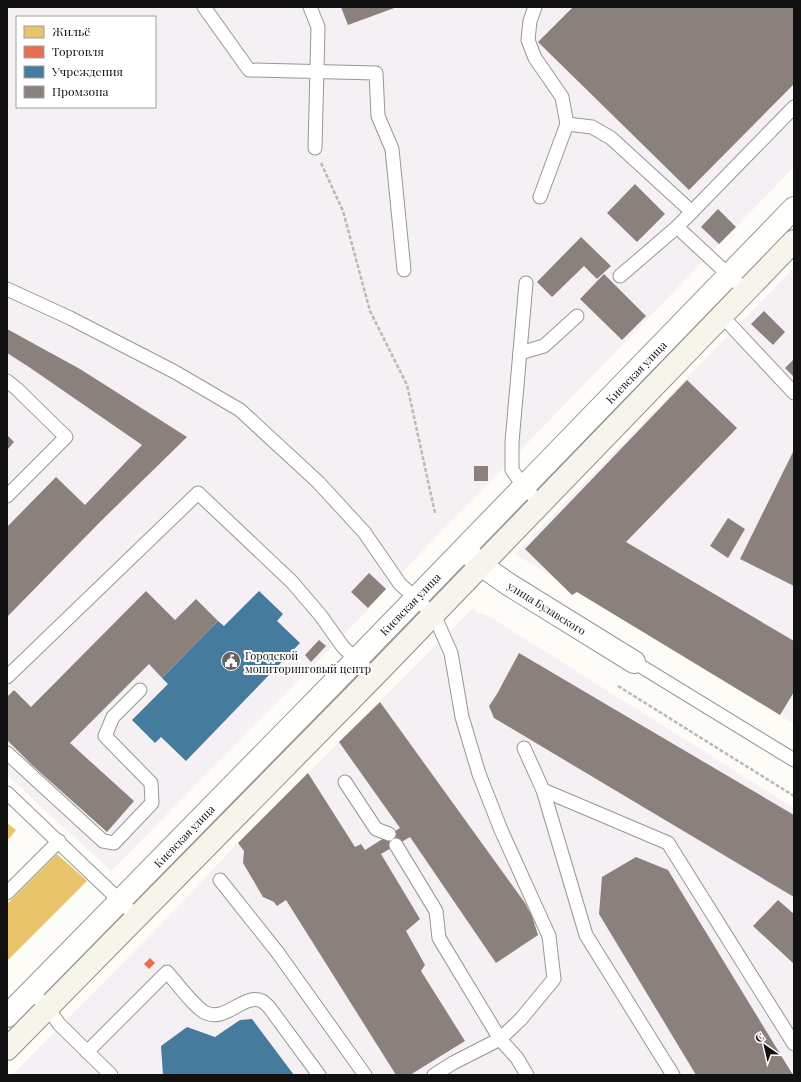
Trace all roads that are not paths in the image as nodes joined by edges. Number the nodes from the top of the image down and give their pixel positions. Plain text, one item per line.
1 (204, 7) edge
2 (310, 7) edge
3 (535, 7) edge
4 (316, 72) junction
5 (794, 107) edge
6 (567, 124) junction
7 (315, 148) road end
8 (540, 197) dead end
9 (794, 208) edge
10 (692, 212) junction
11 (677, 227) junction
12 (772, 230) junction
13 (792, 247) edge
14 (404, 270) dead end
15 (729, 274) junction
16 (620, 276) dead end
17 (526, 283) dead end
18 (7, 289) edge
19 (746, 291) junction
20 (577, 316) dead end
21 (722, 316) junction
22 (520, 353) junction
23 (7, 381) edge
24 (794, 392) edge
25 (524, 487) junction
26 (7, 496) edge
27 (541, 504) junction
28 (464, 550) junction
29 (481, 565) junction
30 (416, 598) junction
31 (434, 614) junction
32 (356, 660) junction
33 (634, 662) joint
34 (374, 676) junction
35 (7, 677) edge
36 (140, 690) dead end
37 (524, 748) dead end
38 (7, 753) edge
39 (794, 760) edge
40 (345, 782) dead end
41 (543, 790) junction
42 (7, 793) edge
43 (59, 841) junction
44 (220, 880) dead end
45 (7, 893) edge
46 (121, 900) junction
47 (137, 916) junction
48 (31, 991) junction
49 (48, 1008) junction
50 (7, 1016) edge
51 (500, 1039) junction
52 (794, 1044) edge
53 (7, 1049) edge
54 (88, 1052) junction
55 (112, 1075) edge
56 (319, 1075) edge
57 (365, 1075) edge
58 (434, 1075) edge
59 (527, 1075) edge
60 (673, 1075) edge

1 - 4 lane
2 - 4 lane
3 - 6 lane
4 - 7 lane
4 - 14 lane
5 - 10 lane
6 - 8 lane
6 - 10 lane
9 - 12 street, Киевская улица
10 - 11 lane
11 - 15 lane
11 - 16 lane
12 - 13 lane
12 - 15 street, Киевская улица
13 - 19 main road, Киевская улица
15 - 19 lane
15 - 25 street, Киевская улица
17 - 22 lane
18 - 30 lane
19 - 21 main road, Киевская улица
20 - 22 lane
21 - 24 lane
21 - 27 main road, Киевская улица
22 - 25 lane
23 - 26 lane
25 - 27 lane
25 - 28 street, Киевская улица
27 - 29 main road, Киевская улица
28 - 29 street, улица Булавского
28 - 30 street, Киевская улица
29 - 31 main road, Киевская улица
29 - 33 street, улица Булавского
30 - 31 lane
30 - 32 street, Киевская улица
31 - 34 main road, Киевская улица
31 - 51 lane
32 - 34 lane
32 - 35 lane
32 - 46 street, Киевская улица
33 - 39 lane
34 - 47 main road, Киевская улица
36 - 38 lane
37 - 41 lane
40 - 51 lane
41 - 52 lane
41 - 60 lane
42 - 43 lane
43 - 45 lane
43 - 46 lane
44 - 57 lane
46 - 47 lane
46 - 48 street, Киевская улица
47 - 49 main road, Киевская улица
48 - 49 lane
48 - 50 street, Киевская улица
49 - 53 main road, Киевская улица
49 - 54 lane
51 - 58 lane
51 - 59 lane
54 - 55 lane
54 - 56 lane

